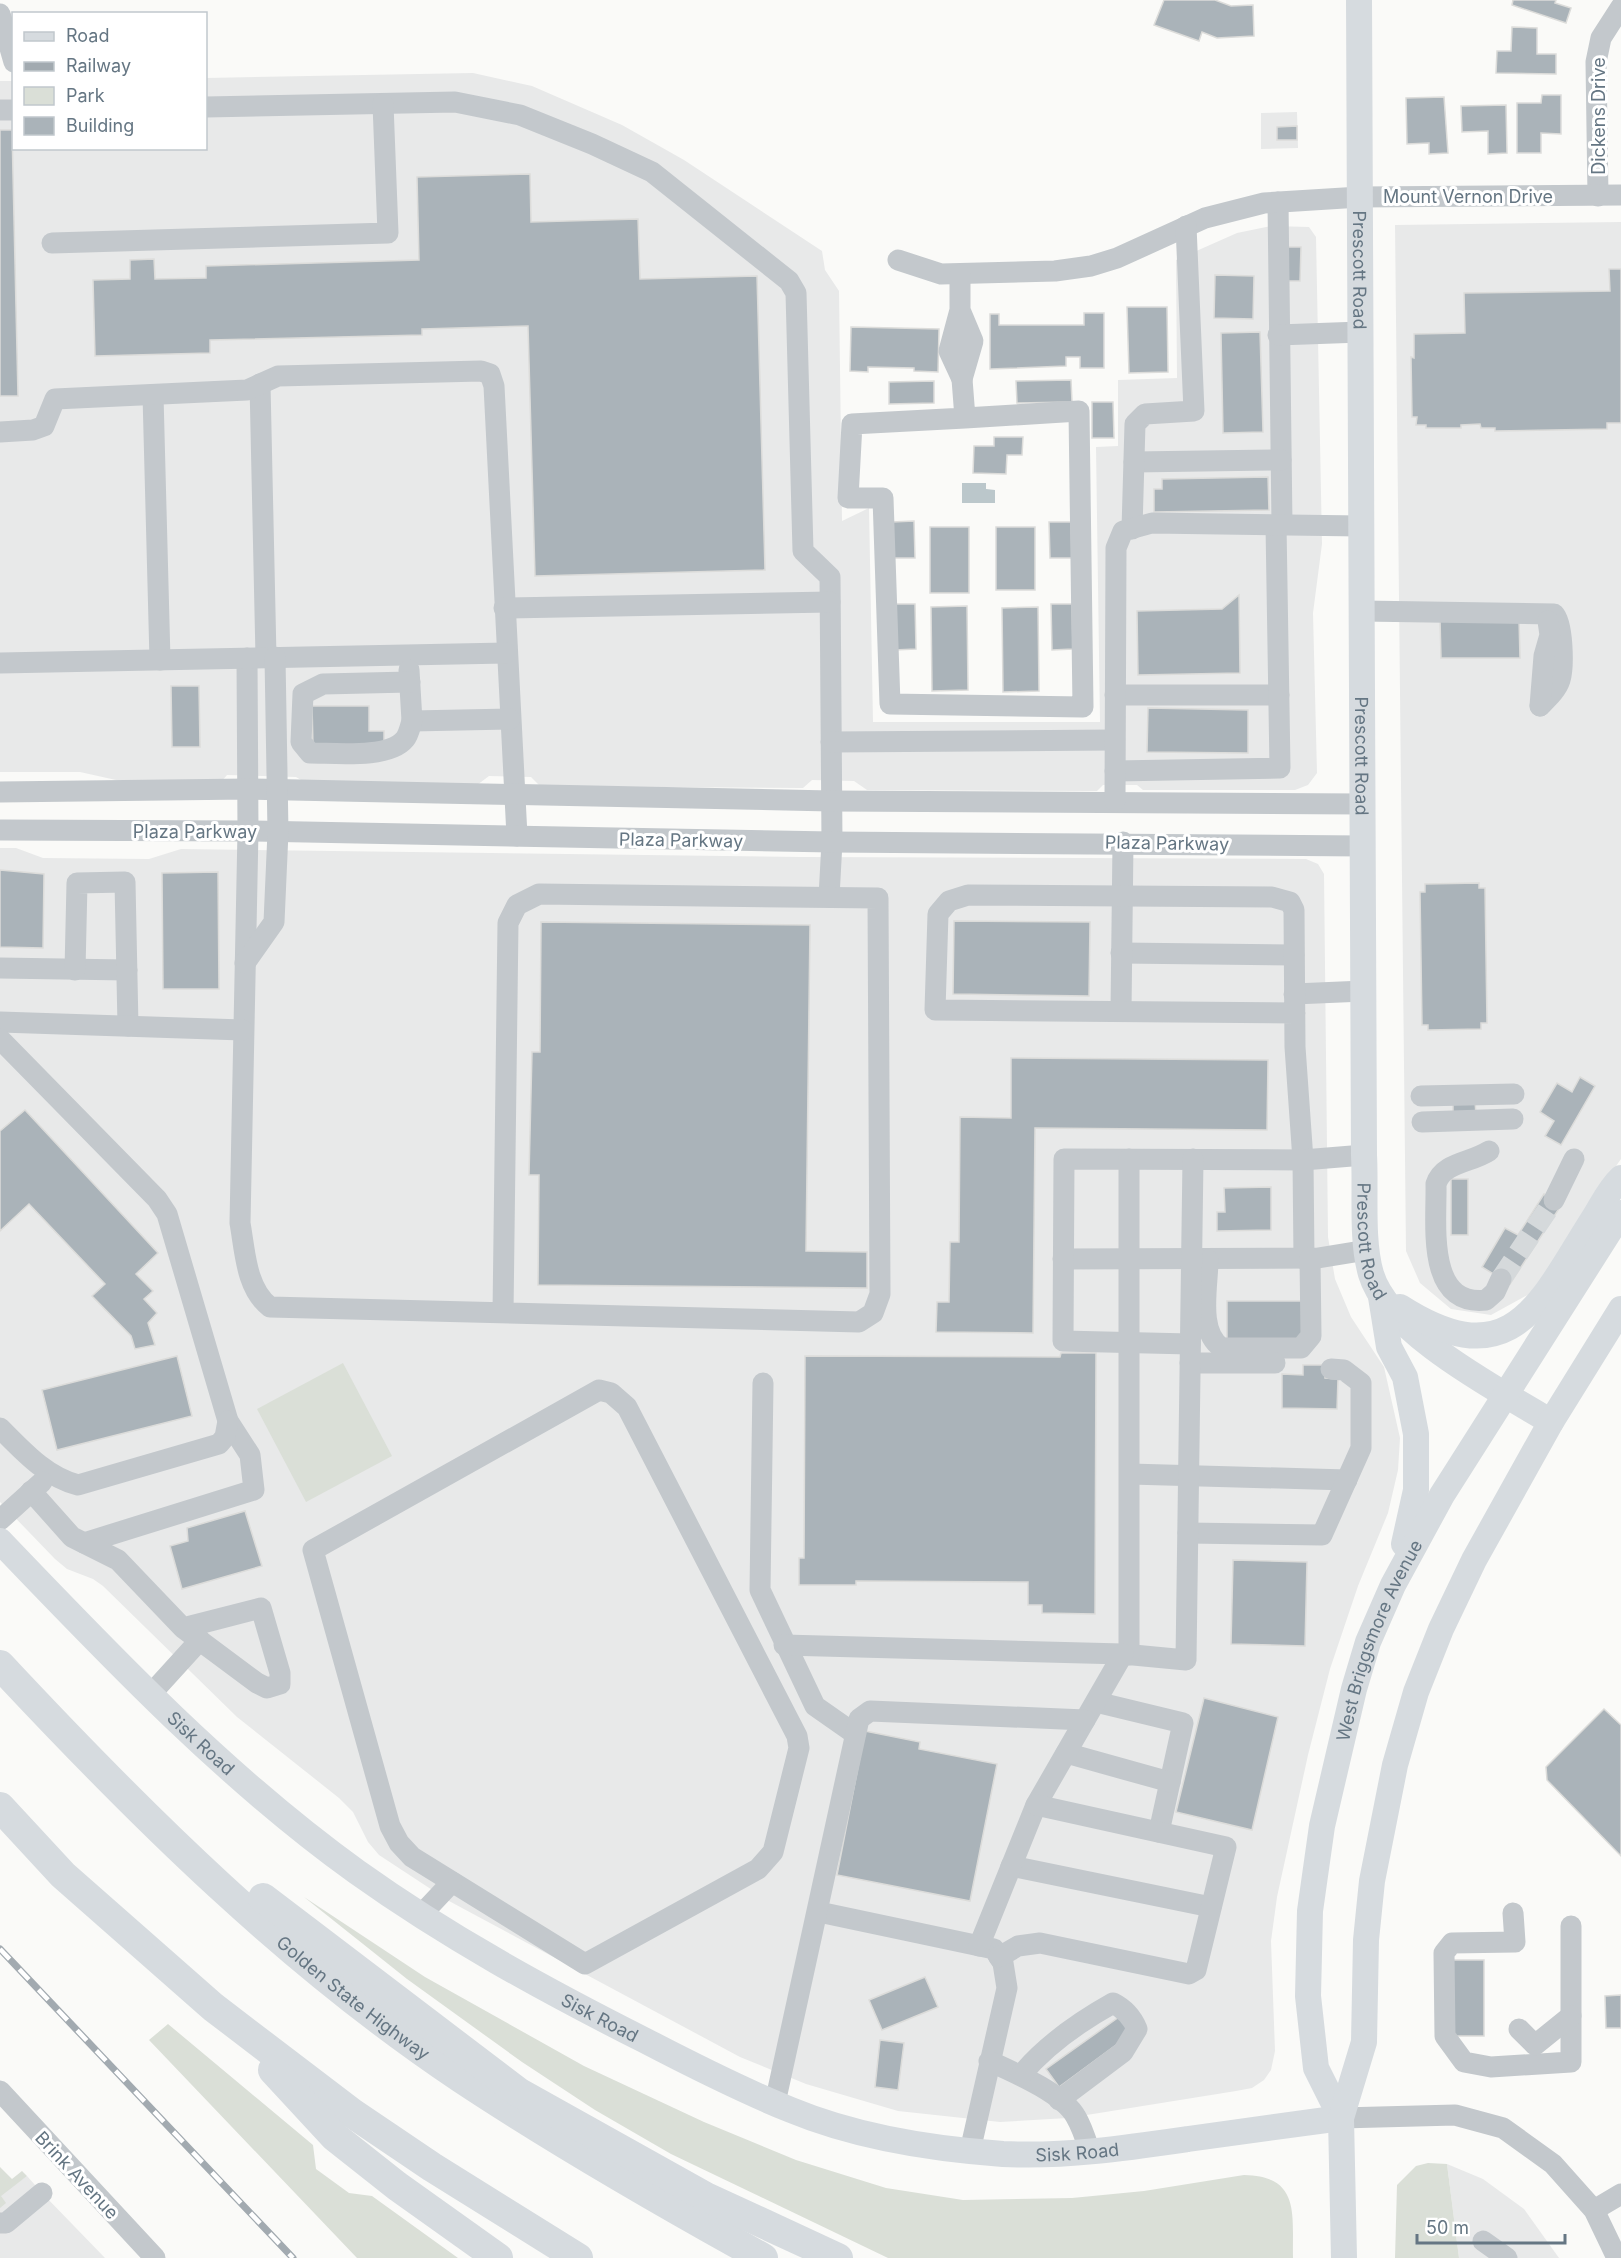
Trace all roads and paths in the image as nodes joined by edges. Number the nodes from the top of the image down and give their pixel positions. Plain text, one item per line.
1 (1359, 0) edge
2 (1621, 7) edge
3 (0, 14) edge
4 (12, 55) edge
5 (383, 104) junction
6 (207, 107) edge
7 (1621, 195) edge
8 (1598, 196) junction
9 (1360, 197) junction
10 (1278, 202) junction
11 (1186, 226) junction
12 (52, 243) dead end
13 (898, 260) dead end
14 (960, 275) junction
15 (1360, 332) junction
16 (1278, 335) junction
17 (260, 384) junction
18 (153, 394) junction
19 (965, 418) junction
20 (0, 432) edge
21 (1281, 460) junction
22 (1134, 462) junction
23 (1279, 525) junction
24 (1361, 526) junction
25 (1132, 529) junction
26 (830, 602) junction
27 (504, 608) junction
28 (1362, 611) junction
29 (506, 653) junction
30 (409, 655) junction
31 (263, 657) junction
32 (160, 660) junction
33 (0, 663) edge
34 (410, 682) junction
35 (1115, 695) junction
36 (1279, 695) junction
37 (1540, 706) dead end
38 (510, 719) junction
39 (412, 721) junction
40 (1114, 740) junction
41 (831, 742) junction
42 (1115, 771) junction
43 (248, 789) junction
44 (278, 791) junction
45 (0, 792) edge
46 (514, 795) junction
47 (831, 801) junction
48 (1115, 801) junction
49 (1362, 804) junction
50 (0, 830) edge
51 (248, 831) junction
52 (278, 832) junction
53 (517, 836) junction
54 (832, 842) junction
55 (1123, 842) junction
56 (1363, 846) junction
57 (1121, 896) junction
58 (829, 897) junction
59 (1121, 953) junction
60 (1294, 956) junction
61 (245, 963) junction
62 (0, 968) edge
63 (75, 970) junction
64 (127, 970) junction
65 (1364, 991) junction
66 (1294, 1003) junction
67 (1121, 1011) junction
68 (0, 1022) edge
69 (128, 1026) junction
70 (243, 1030) junction
71 (0, 1039) edge
72 (1514, 1094) dead end
73 (1421, 1096) dead end
74 (1513, 1119) dead end
75 (1422, 1122) dead end
76 (1489, 1151) dead end
77 (1365, 1155) junction
78 (1129, 1159) junction
79 (1192, 1159) junction
80 (1574, 1159) dead end
81 (1303, 1160) junction
82 (1621, 1178) edge
83 (1554, 1200) tunnel mouth
84 (1621, 1213) edge
85 (1367, 1250) junction
86 (1063, 1258) junction
87 (1307, 1258) junction
88 (1130, 1260) junction
89 (1200, 1260) junction
90 (1501, 1279) tunnel mouth
91 (1380, 1294) junction
92 (1621, 1309) edge
93 (503, 1313) junction
94 (1130, 1344) junction
95 (1190, 1354) junction
96 (1275, 1363) dead end
97 (1331, 1369) dead end
98 (763, 1383) dead end
99 (1505, 1394) junction
100 (228, 1421) junction
101 (1551, 1422) junction
102 (0, 1428) edge
103 (51, 1474) junction
104 (1130, 1474) junction
105 (1188, 1474) junction
106 (1347, 1480) junction
107 (31, 1491) junction
108 (0, 1520) edge
109 (1188, 1533) junction
110 (0, 1541) edge
111 (84, 1543) junction
112 (1393, 1585) junction
113 (183, 1628) junction
114 (200, 1640) junction
115 (784, 1645) junction
116 (1126, 1654) junction
117 (0, 1665) edge
118 (150, 1695) junction
119 (1096, 1702) junction
120 (1085, 1720) junction
121 (855, 1734) junction
122 (1066, 1753) junction
123 (95, 1767) junction
124 (1170, 1782) junction
125 (1036, 1805) junction
126 (0, 1807) edge
127 (1159, 1832) junction
128 (1011, 1866) junction
129 (452, 1882) junction
130 (1211, 1907) junction
131 (819, 1912) junction
132 (1513, 1913) dead end
133 (420, 1916) junction
134 (1570, 1926) dead end
135 (979, 1946) junction
136 (999, 1957) junction
137 (213, 2007) junction
138 (1571, 2016) junction
139 (1519, 2030) dead end
140 (1535, 2045) junction
141 (989, 2061) junction
142 (1507, 2066) junction
143 (1021, 2075) junction
144 (0, 2091) edge
145 (1059, 2100) junction
146 (775, 2103) junction
147 (1341, 2118) junction
148 (970, 2151) junction
149 (1090, 2152) junction
150 (42, 2193) dead end
151 (1621, 2194) edge
152 (1594, 2210) junction
153 (0, 2223) edge
154 (155, 2258) edge
155 (498, 2258) edge
156 (578, 2258) edge
157 (763, 2258) edge
158 (838, 2258) edge
159 (1344, 2258) edge
160 (1485, 2258) edge
161 (1508, 2258) edge
162 (1617, 2258) edge

1 - 9 main road, Prescott Road
2 - 8 street, Dickens Drive
3 - 4 street
5 - 6 street
5 - 12 street
5 - 26 street
7 - 8 street, Mount Vernon Drive
8 - 9 street, Mount Vernon Drive
9 - 10 street, Mount Vernon Drive
9 - 15 main road, Prescott Road
10 - 11 street, Mount Vernon Drive
10 - 16 street
11 - 14 street, Mount Vernon Drive
11 - 22 street
13 - 14 street, Mount Vernon Drive
14 - 19 street
15 - 16 street
15 - 24 main road, Prescott Road
16 - 21 street
17 - 18 street
17 - 27 street
17 - 31 street
18 - 20 street
18 - 32 street
19 - 19 street
21 - 22 street
21 - 23 street
22 - 25 street
23 - 24 street
23 - 25 street
23 - 36 street
24 - 28 main road, Prescott Road
25 - 35 street
26 - 27 street
26 - 41 street
27 - 29 street
28 - 37 street
28 - 49 main road, Prescott Road
29 - 30 street
29 - 38 street
30 - 31 street
30 - 34 street
31 - 32 street
31 - 43 street
31 - 44 street
32 - 33 street
34 - 39 street
34 - 39 street
35 - 36 street
35 - 40 street
36 - 42 street
38 - 39 street
38 - 46 street
40 - 41 street
40 - 42 street
41 - 47 street
42 - 48 street
43 - 44 street
43 - 45 street
43 - 51 street
44 - 46 street
44 - 52 street
46 - 47 street
46 - 53 street
47 - 48 street
47 - 54 street
48 - 49 street
49 - 56 main road, Prescott Road
50 - 51 street, Plaza Parkway
51 - 52 street, Plaza Parkway
51 - 61 street
52 - 53 street, Plaza Parkway
52 - 61 street
53 - 54 street, Plaza Parkway
54 - 55 street, Plaza Parkway
54 - 58 street
55 - 56 street, Plaza Parkway
55 - 57 street
56 - 65 main road, Prescott Road
57 - 59 street
57 - 60 street
57 - 67 street
58 - 93 street
58 - 93 street
59 - 60 street
59 - 67 street
60 - 66 street
61 - 70 street
62 - 63 street
63 - 64 street
63 - 64 street
64 - 69 street
65 - 66 street
65 - 77 main road, Prescott Road
66 - 67 street
66 - 81 street
68 - 69 street
69 - 70 street
70 - 93 street
71 - 100 street
72 - 73 street
74 - 75 street
76 - 90 street
77 - 81 street
77 - 85 main road, Prescott Road
78 - 79 street
78 - 86 street
78 - 88 street
79 - 81 street
79 - 89 street
80 - 83 street
81 - 87 street
82 - 91 main road
84 - 99 main road, West Briggsmore Avenue
85 - 87 street
85 - 91 main road, Prescott Road
86 - 88 street
86 - 94 street
87 - 89 street
87 - 89 street
88 - 89 street
88 - 94 street
89 - 95 street
91 - 99 main road, Prescott Road
91 - 112 main road
92 - 101 main road, West Briggsmore Avenue
94 - 95 street
94 - 104 street
95 - 96 street
95 - 105 street
97 - 106 street
98 - 115 street
99 - 101 main road, Prescott Road
99 - 112 main road, West Briggsmore Avenue
100 - 103 street
100 - 111 street
101 - 147 main road, West Briggsmore Avenue
102 - 103 street
103 - 107 street
104 - 105 street
104 - 116 street
105 - 106 street
105 - 109 street
106 - 109 street
107 - 108 street
107 - 111 street
109 - 116 street
110 - 118 main road, Sisk Road
111 - 113 street
112 - 147 main road, West Briggsmore Avenue
113 - 114 street
113 - 114 street
114 - 118 street
115 - 116 street
115 - 121 street
116 - 119 street
117 - 123 highway, Golden State Highway
118 - 133 main road, Sisk Road
119 - 120 street
119 - 124 street
120 - 121 street
120 - 122 street
121 - 131 street
122 - 124 street
122 - 125 street
123 - 157 highway, Golden State Highway
123 - 158 highway
124 - 127 street
125 - 127 street
125 - 128 street
126 - 137 highway
127 - 130 street
128 - 130 street
128 - 135 street
129 - 129 street
129 - 133 street
130 - 136 street
131 - 135 street
131 - 146 street
132 - 142 street
133 - 146 main road, Sisk Road
134 - 138 street
135 - 136 street
136 - 141 street
137 - 155 highway
137 - 156 highway
138 - 140 street
138 - 142 street
139 - 140 street
140 - 142 street
141 - 143 street
141 - 148 street
143 - 145 street
143 - 145 street
144 - 154 street, Brink Avenue
145 - 149 street
146 - 148 main road, Sisk Road
147 - 149 main road, Sisk Road
147 - 152 street
147 - 159 main road, West Briggsmore Avenue
148 - 149 main road, Sisk Road
150 - 153 street
151 - 152 street
152 - 162 street
160 - 161 street

